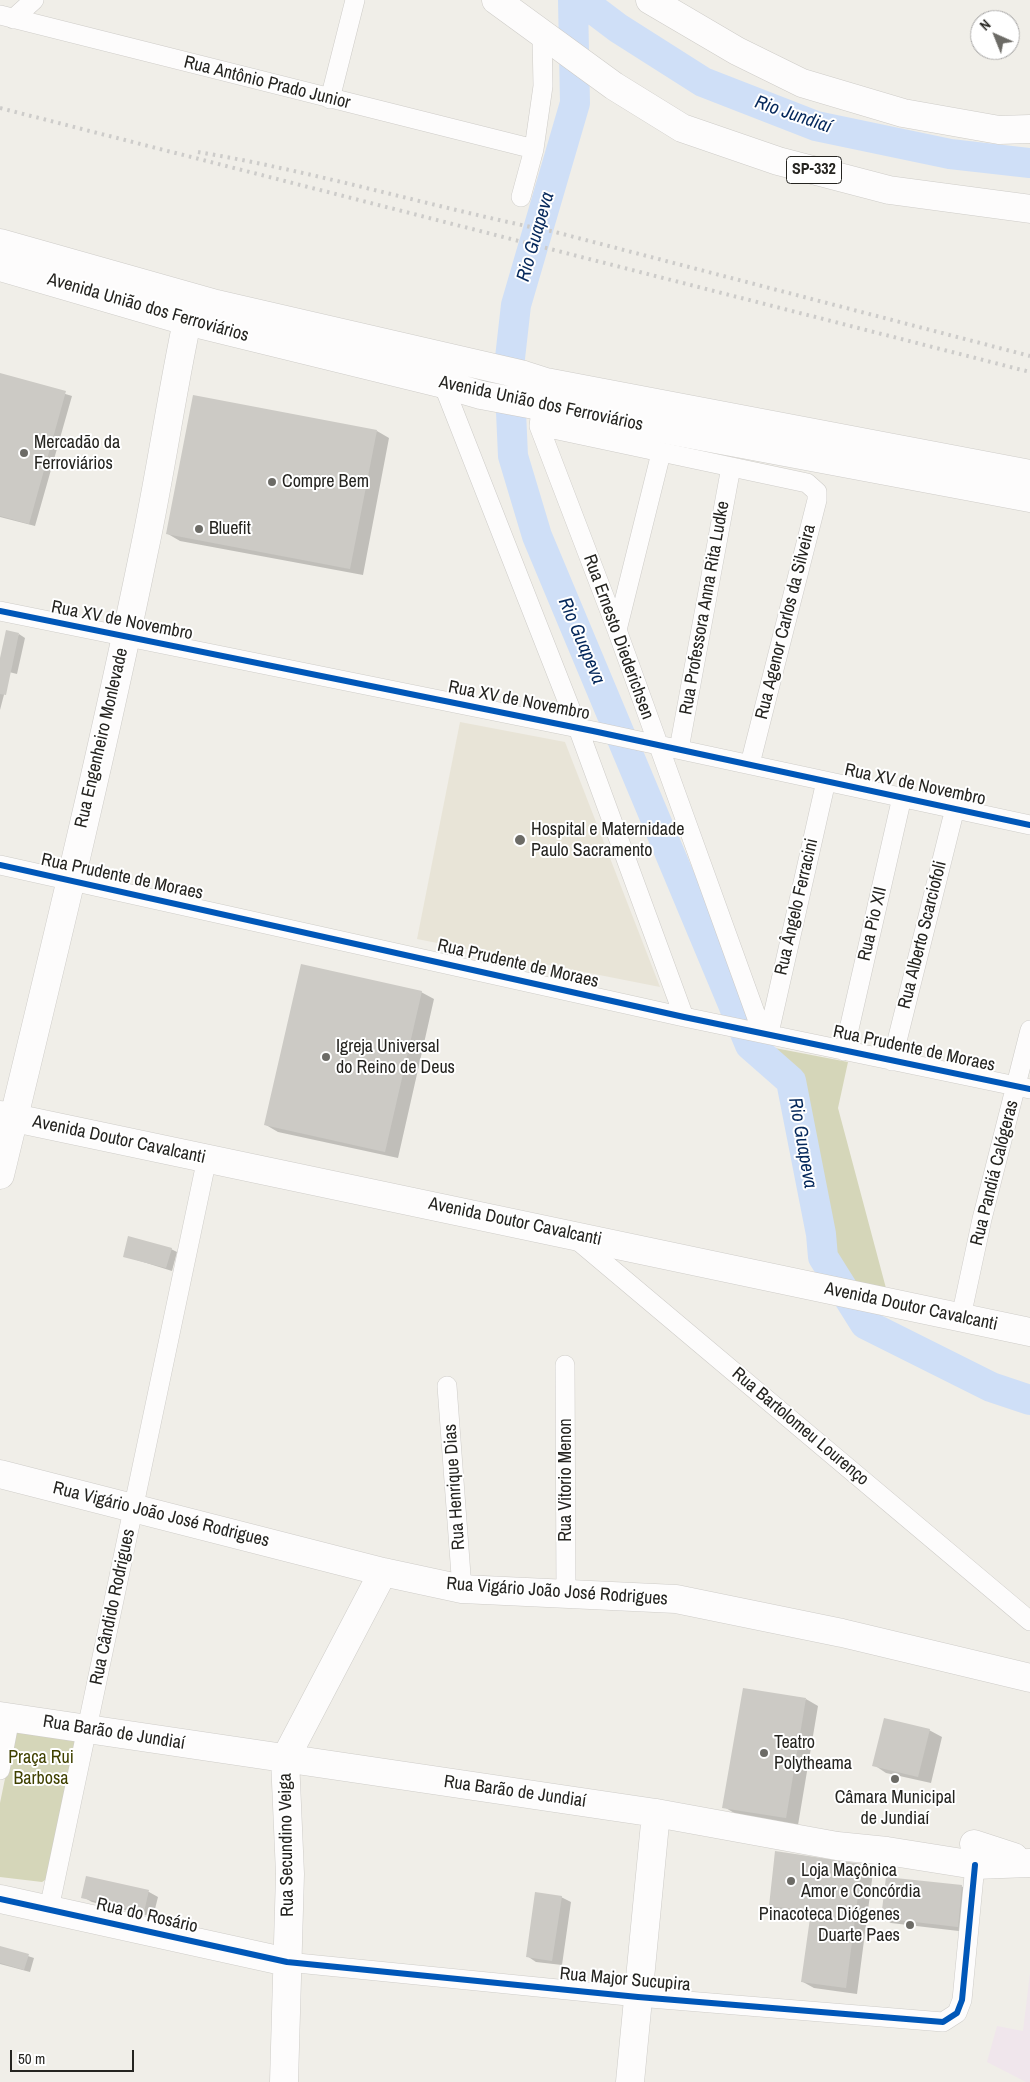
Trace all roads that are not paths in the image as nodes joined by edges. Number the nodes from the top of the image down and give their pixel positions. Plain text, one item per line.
1 (34, 0) edge
2 (355, 0) edge
3 (496, 0) edge
4 (650, 0) edge
5 (7, 17) edge
6 (553, 42) junction
7 (330, 99) junction
8 (1030, 129) edge
9 (534, 149) junction
10 (521, 197) dead end
11 (1030, 209) edge
12 (0, 236) edge
13 (0, 243) edge
14 (56, 259) junction
15 (0, 266) edge
16 (189, 310) junction
17 (443, 384) junction
18 (538, 399) junction
19 (662, 453) junction
20 (731, 467) junction
21 (1030, 474) edge
22 (1030, 498) edge
23 (0, 611) edge
24 (617, 630) junction
25 (125, 637) junction
26 (586, 729) junction
27 (649, 743) junction
28 (679, 749) junction
29 (750, 764) junction
30 (826, 781) junction
31 (902, 797) junction
32 (955, 808) junction
33 (1030, 825) edge
34 (0, 865) edge
35 (70, 880) junction
36 (684, 1017) junction
37 (1030, 1030) edge
38 (760, 1031) junction
39 (844, 1051) junction
40 (892, 1061) junction
41 (1024, 1087) edge
42 (7, 1116) edge
43 (207, 1158) junction
44 (0, 1175) edge
45 (570, 1234) junction
46 (961, 1317) junction
47 (1030, 1332) edge
48 (565, 1365) dead end
49 (447, 1386) dead end
50 (0, 1474) edge
51 (134, 1508) junction
52 (383, 1572) junction
53 (462, 1589) junction
54 (566, 1595) junction
55 (1030, 1621) edge
56 (1030, 1678) edge
57 (5, 1717) edge
58 (87, 1729) junction
59 (285, 1759) junction
60 (0, 1770) edge
61 (656, 1813) junction
62 (974, 1855) junction
63 (1030, 1862) edge
64 (0, 1899) edge
65 (49, 1909) junction
66 (287, 1962) junction
67 (638, 1996) junction
68 (284, 2082) edge
69 (630, 2082) edge

1 - 5 street
2 - 7 street
3 - 6 main road, SP-332
4 - 8 main road
5 - 7 street, Rua Antônio Prado Junior
6 - 9 street
6 - 11 main road, SP-332
7 - 9 street, Rua Antônio Prado Junior
9 - 10 street
12 - 14 main road
13 - 14 main road, Avenida União dos Ferroviários
14 - 16 main road, Avenida União dos Ferroviários
15 - 16 main road, Avenida União dos Ferroviários
16 - 17 main road, Avenida União dos Ferroviários
16 - 18 main road, Avenida União dos Ferroviários
16 - 25 main road, Rua Engenheiro Monlevade
17 - 18 main road, Avenida União dos Ferroviários
17 - 26 street
18 - 19 street
18 - 21 main road, Avenida União dos Ferroviários
18 - 22 main road, Avenida União dos Ferroviários
18 - 24 street, Rua Ernesto Diederichsen
19 - 20 street
19 - 24 street
20 - 28 street, Rua Professora Anna Rita Ludke
20 - 29 street, Rua Agenor Carlos da Silveira
23 - 25 street, Rua XV de Novembro
24 - 27 street, Rua Ernesto Diederichsen
25 - 26 street, Rua XV de Novembro
25 - 35 main road, Rua Engenheiro Monlevade
26 - 27 street, Rua XV de Novembro
26 - 36 street
27 - 28 street, Rua XV de Novembro
27 - 38 street, Rua Ernesto Diederichsen
28 - 29 street, Rua XV de Novembro
29 - 30 street, Rua XV de Novembro
30 - 31 street, Rua XV de Novembro
30 - 38 street, Rua Ângelo Ferracini
31 - 32 street, Rua XV de Novembro
31 - 39 street, Rua Pio XII
32 - 33 street, Rua XV de Novembro
32 - 40 street, Rua Alberto Scarciofoli
34 - 35 street, Rua Prudente de Moraes
35 - 36 street, Rua Prudente de Moraes
35 - 42 main road, Rua Engenheiro Monlevade
36 - 38 street, Rua Prudente de Moraes
37 - 41 street, Rua Pandiá Calógeras
38 - 39 street, Rua Prudente de Moraes
39 - 40 street, Rua Prudente de Moraes
40 - 41 street, Rua Prudente de Moraes
41 - 46 street, Rua Pandiá Calógeras
42 - 43 main road, Avenida Doutor Cavalcanti
42 - 44 main road, Rua Engenheiro Monlevade
43 - 45 main road, Avenida Doutor Cavalcanti
43 - 51 street, Rua Cândido Rodrigues
45 - 46 main road, Avenida Doutor Cavalcanti
45 - 55 street, Rua Bartolomeu Lourenço
46 - 47 main road, Avenida Doutor Cavalcanti
48 - 54 street, Rua Vitorio Menon
49 - 53 street, Rua Henrique Dias
50 - 51 main road, Rua Vigário João José Rodrigues
51 - 52 main road, Rua Vigário João José Rodrigues
51 - 58 street, Rua Cândido Rodrigues
52 - 53 main road, Rua Vigário João José Rodrigues
52 - 59 main road, Rua Secundino Veiga
53 - 54 main road, Rua Vigário João José Rodrigues
54 - 56 main road, Rua Vigário João José Rodrigues
57 - 58 main road, Rua Barão de Jundiaí
57 - 60 street
58 - 59 main road, Rua Barão de Jundiaí
58 - 65 street, Rua Cândido Rodrigues
59 - 61 main road, Rua Barão de Jundiaí
59 - 66 main road, Rua Secundino Veiga
61 - 62 main road, Rua Barão de Jundiaí
61 - 67 main road
62 - 63 main road, Rua Barão de Jundiaí
62 - 67 street, Rua Major Sucupira
64 - 65 main road, Rua do Rosário
65 - 66 main road, Rua do Rosário
66 - 67 street, Rua Major Sucupira
66 - 68 main road, Rua Secundino Veiga
67 - 69 main road

